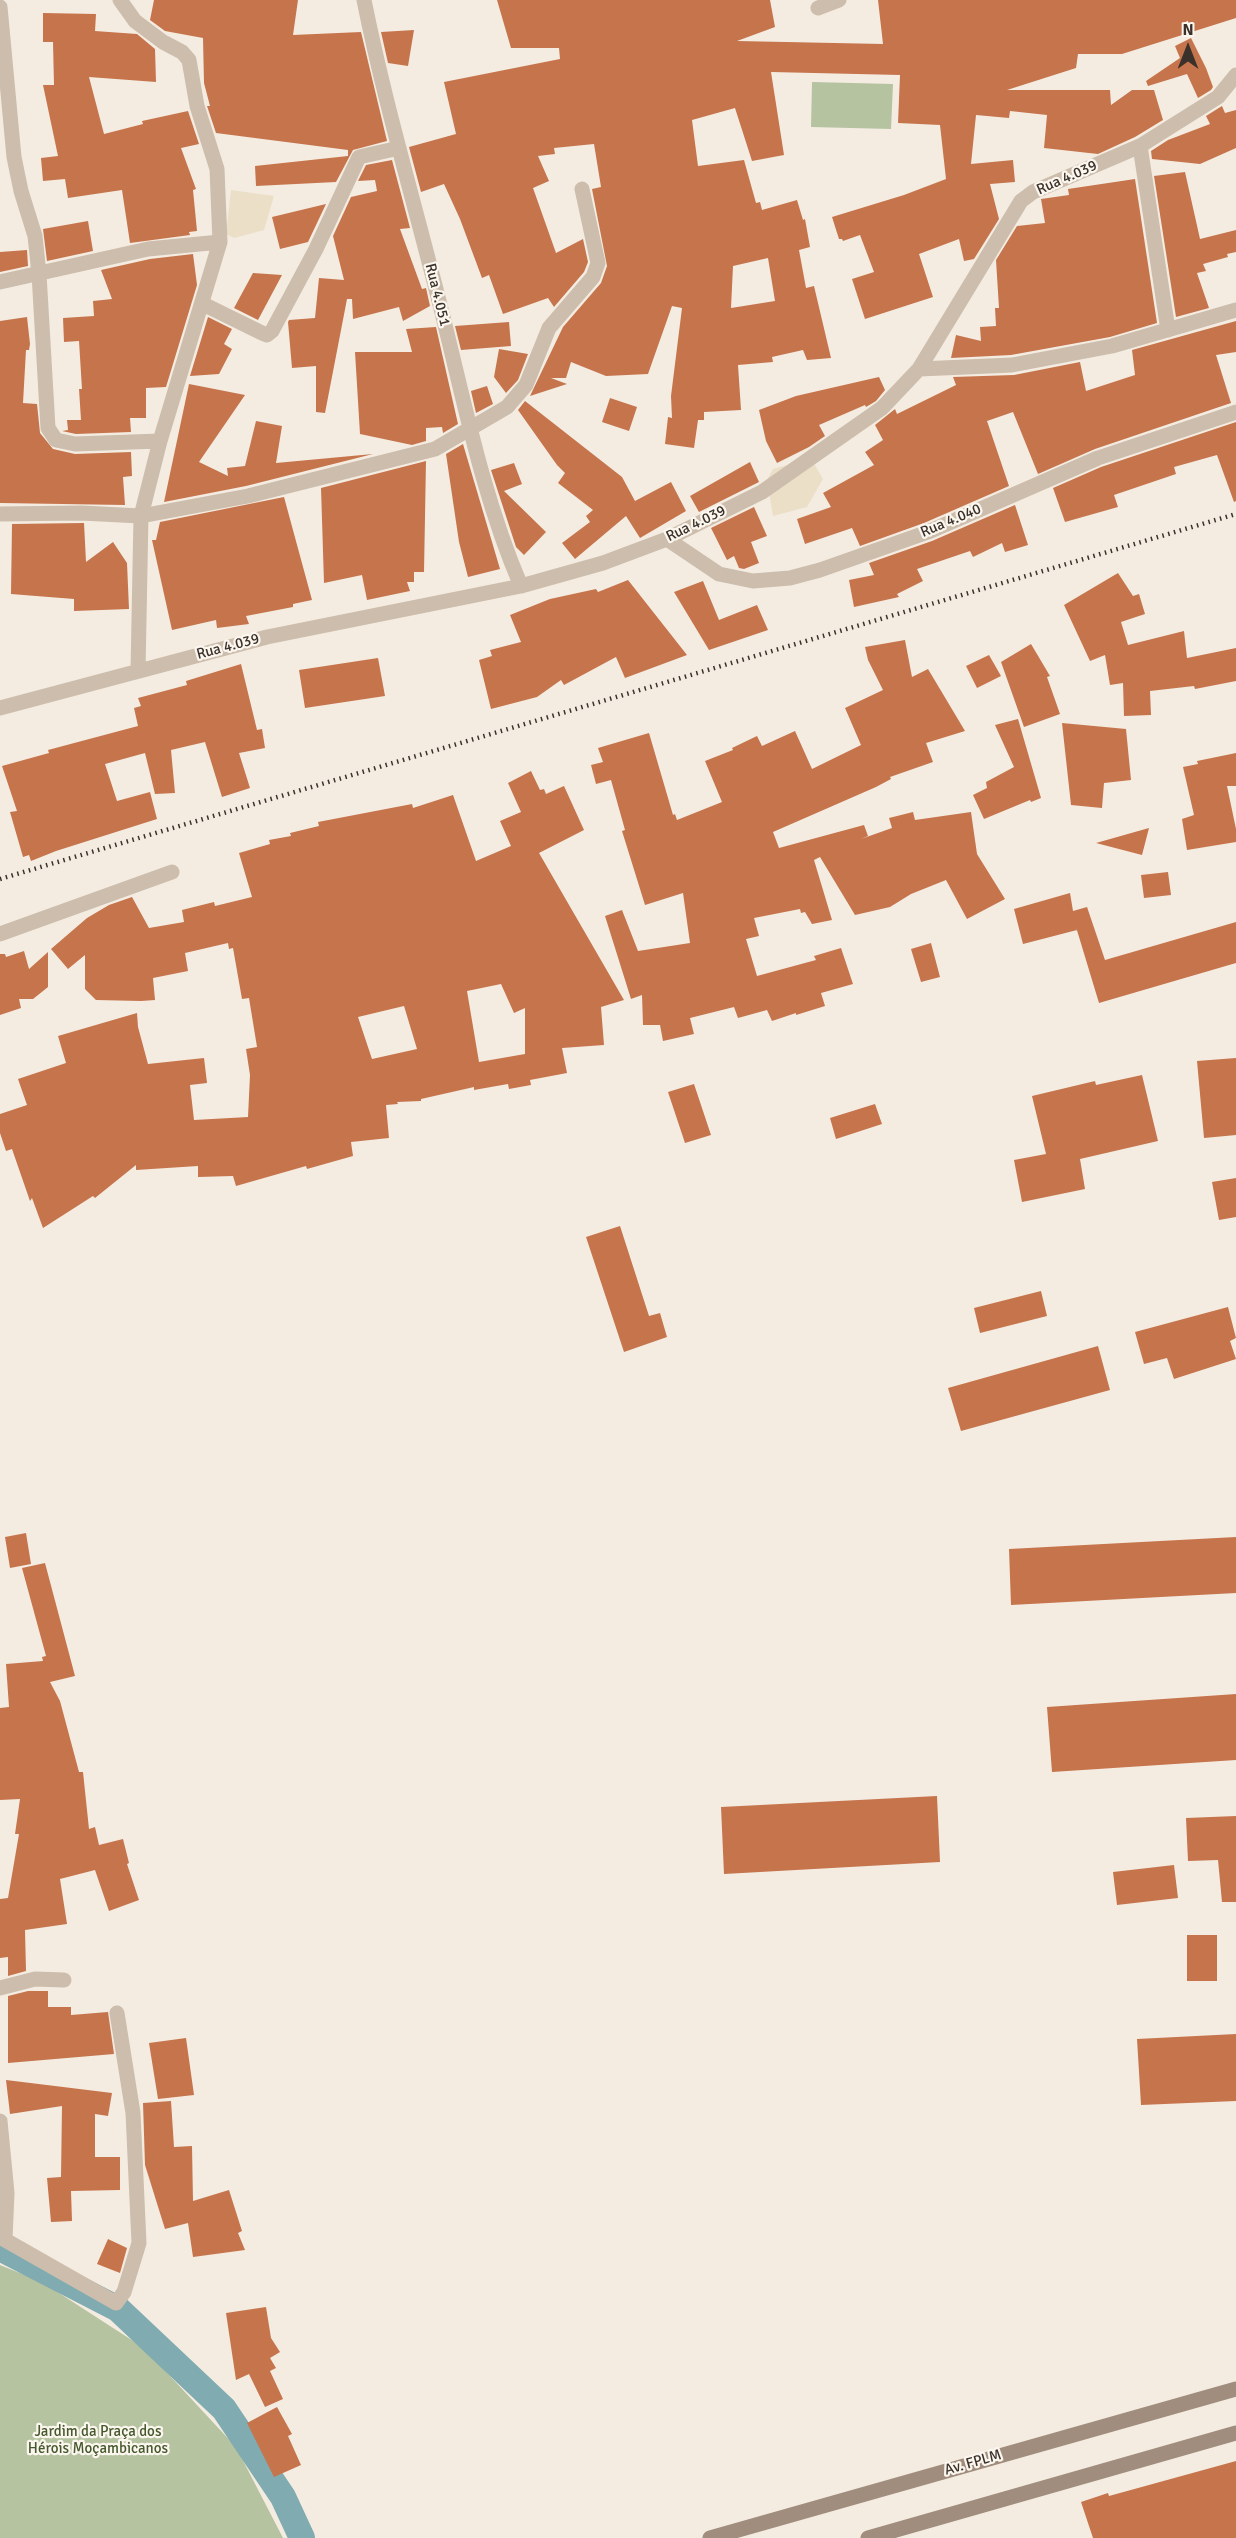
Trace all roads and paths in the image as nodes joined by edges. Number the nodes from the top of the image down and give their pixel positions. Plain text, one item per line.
1 (120, 0) edge
2 (364, 0) edge
3 (839, 0) edge
4 (0, 7) edge
5 (818, 8) dead end
6 (1236, 75) edge
7 (1140, 146) junction
8 (399, 148) junction
9 (582, 189) dead end
10 (220, 242) junction
11 (39, 273) junction
12 (0, 282) edge
13 (203, 304) junction
14 (1236, 310) edge
15 (1168, 330) junction
16 (919, 369) junction
17 (1236, 412) edge
18 (469, 427) junction
19 (160, 441) junction
20 (0, 514) edge
21 (141, 516) junction
22 (668, 539) junction
23 (521, 586) junction
24 (138, 671) junction
25 (0, 708) edge
26 (172, 872) dead end
27 (0, 934) edge
28 (64, 1980) dead end
29 (0, 1988) edge
30 (117, 2013) dead end
31 (0, 2121) edge
32 (3, 2238) edge
33 (1236, 2389) edge
34 (1236, 2433) edge
35 (710, 2538) edge
36 (868, 2538) edge

1 - 10 street
2 - 8 street, Rua 4.051
3 - 5 street
4 - 11 street
6 - 7 street, Rua 4.039
7 - 15 street
7 - 16 street, Rua 4.039
8 - 13 street
8 - 18 street, Rua 4.051
9 - 18 street
10 - 11 street
10 - 13 street
11 - 12 street
11 - 19 street
13 - 19 street
14 - 15 street
15 - 16 street
16 - 22 street, Rua 4.039
17 - 22 street, Rua 4.040
18 - 21 street
18 - 23 street, Rua 4.051
19 - 21 street
20 - 21 street
21 - 24 street
22 - 23 street, Rua 4.039
23 - 24 street, Rua 4.039
24 - 25 street, Rua 4.039
26 - 27 street
28 - 29 street
30 - 32 street
31 - 32 street
33 - 35 main road, Av. FPLM
34 - 36 main road

